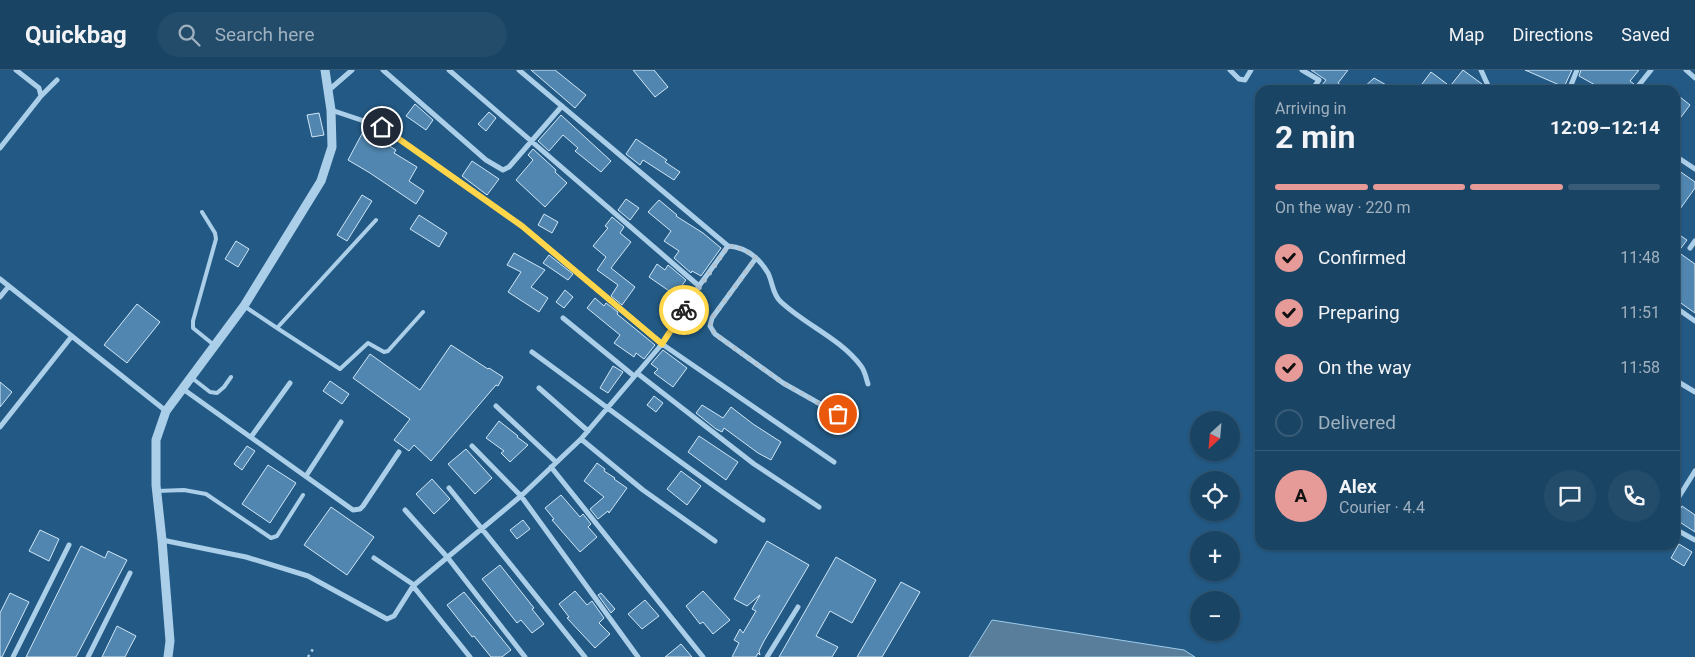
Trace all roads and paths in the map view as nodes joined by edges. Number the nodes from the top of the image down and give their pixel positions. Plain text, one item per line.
1 (16, 70) edge
2 (325, 70) edge
3 (352, 70) edge
4 (384, 70) edge
5 (449, 70) edge
6 (519, 70) edge
7 (1230, 70) edge
8 (1251, 70) edge
9 (1302, 70) edge
10 (1481, 70) edge
11 (1577, 70) edge
12 (1651, 70) edge
13 (1686, 70) edge
14 (1695, 78) edge
15 (57, 80) dead end
16 (1316, 85) edge
17 (1488, 85) edge
18 (1571, 85) edge
19 (1639, 85) edge
20 (329, 90) junction
21 (41, 96) junction
22 (562, 106) junction
23 (331, 110) junction
24 (532, 141) junction
25 (0, 148) edge
26 (1680, 159) edge
27 (1695, 169) edge
28 (202, 212) dead end
29 (376, 220) dead end
30 (1695, 240) edge
31 (728, 246) junction
32 (1690, 248) dead end
33 (756, 258) junction
34 (0, 279) edge
35 (9, 286) junction
36 (699, 286) junction
37 (0, 297) edge
38 (244, 306) junction
39 (1680, 310) edge
40 (423, 312) dead end
41 (563, 318) dead end
42 (1695, 321) edge
43 (277, 328) junction
44 (72, 336) junction
45 (662, 344) junction
46 (216, 346) junction
47 (532, 352) dead end
48 (636, 375) junction
49 (231, 377) dead end
50 (192, 378) junction
51 (290, 383) dead end
52 (1680, 383) edge
53 (868, 384) dead end
54 (539, 388) dead end
55 (183, 389) junction
56 (1695, 392) edge
57 (496, 406) dead end
58 (608, 407) junction
59 (166, 411) junction
60 (838, 414) dead end
61 (341, 422) dead end
62 (0, 427) edge
63 (588, 432) junction
64 (251, 437) junction
65 (581, 440) junction
66 (472, 446) dead end
67 (399, 452) dead end
68 (556, 462) junction
69 (834, 462) dead end
70 (551, 467) junction
71 (1695, 471) edge
72 (306, 476) junction
73 (449, 488) dead end
74 (157, 491) junction
75 (1680, 495) edge
76 (303, 496) dead end
77 (521, 496) junction
78 (818, 507) dead end
79 (404, 510) dead end
80 (762, 520) dead end
81 (482, 529) junction
82 (1680, 532) edge
83 (162, 540) junction
84 (1695, 540) edge
85 (716, 541) dead end
86 (69, 545) dead end
87 (374, 558) dead end
88 (448, 558) junction
89 (130, 573) dead end
90 (413, 586) junction
91 (798, 606) dead end
92 (313, 649) dead end
93 (13, 657) edge
94 (88, 657) edge
95 (168, 657) edge
96 (308, 657) edge
97 (470, 657) edge
98 (525, 657) edge
99 (585, 657) edge
100 (638, 657) edge
101 (703, 657) edge
102 (767, 657) edge

1 - 21 street
2 - 20 street
3 - 20 street
4 - 24 street
5 - 24 street
6 - 22 street
7 - 8 street
9 - 16 street
10 - 17 street
11 - 18 street
12 - 19 street
13 - 14 street
15 - 21 street
20 - 23 street
21 - 25 street
22 - 24 street
22 - 31 street
23 - 38 street
23 - 45 street
24 - 36 street
26 - 27 street
28 - 46 lane
29 - 43 lane
30 - 32 street
31 - 33 street
31 - 36 street
33 - 53 street
33 - 60 street
34 - 35 street
35 - 37 street
35 - 44 street
36 - 45 street
38 - 43 lane
38 - 46 street
39 - 42 street
40 - 43 lane
41 - 48 street
44 - 59 street
44 - 62 street
45 - 48 street
45 - 69 street
46 - 50 street
47 - 58 street
48 - 58 street
48 - 78 street
49 - 50 lane
50 - 55 street
51 - 64 street
52 - 56 street
54 - 63 street
55 - 59 street
55 - 64 street
57 - 68 street
58 - 63 street
58 - 80 street
59 - 74 street
61 - 72 street
63 - 65 street
64 - 72 street
65 - 68 street
65 - 85 street
66 - 77 street
67 - 72 street
68 - 70 street
70 - 77 street
70 - 101 street
71 - 75 street
73 - 81 street
74 - 76 lane
74 - 83 street
77 - 81 street
77 - 100 street
79 - 88 street
81 - 88 street
81 - 99 street
82 - 84 street
83 - 90 street
83 - 95 street
86 - 93 street
87 - 90 street
88 - 90 street
88 - 98 street
89 - 94 street
90 - 97 street
91 - 102 street
92 - 96 path

